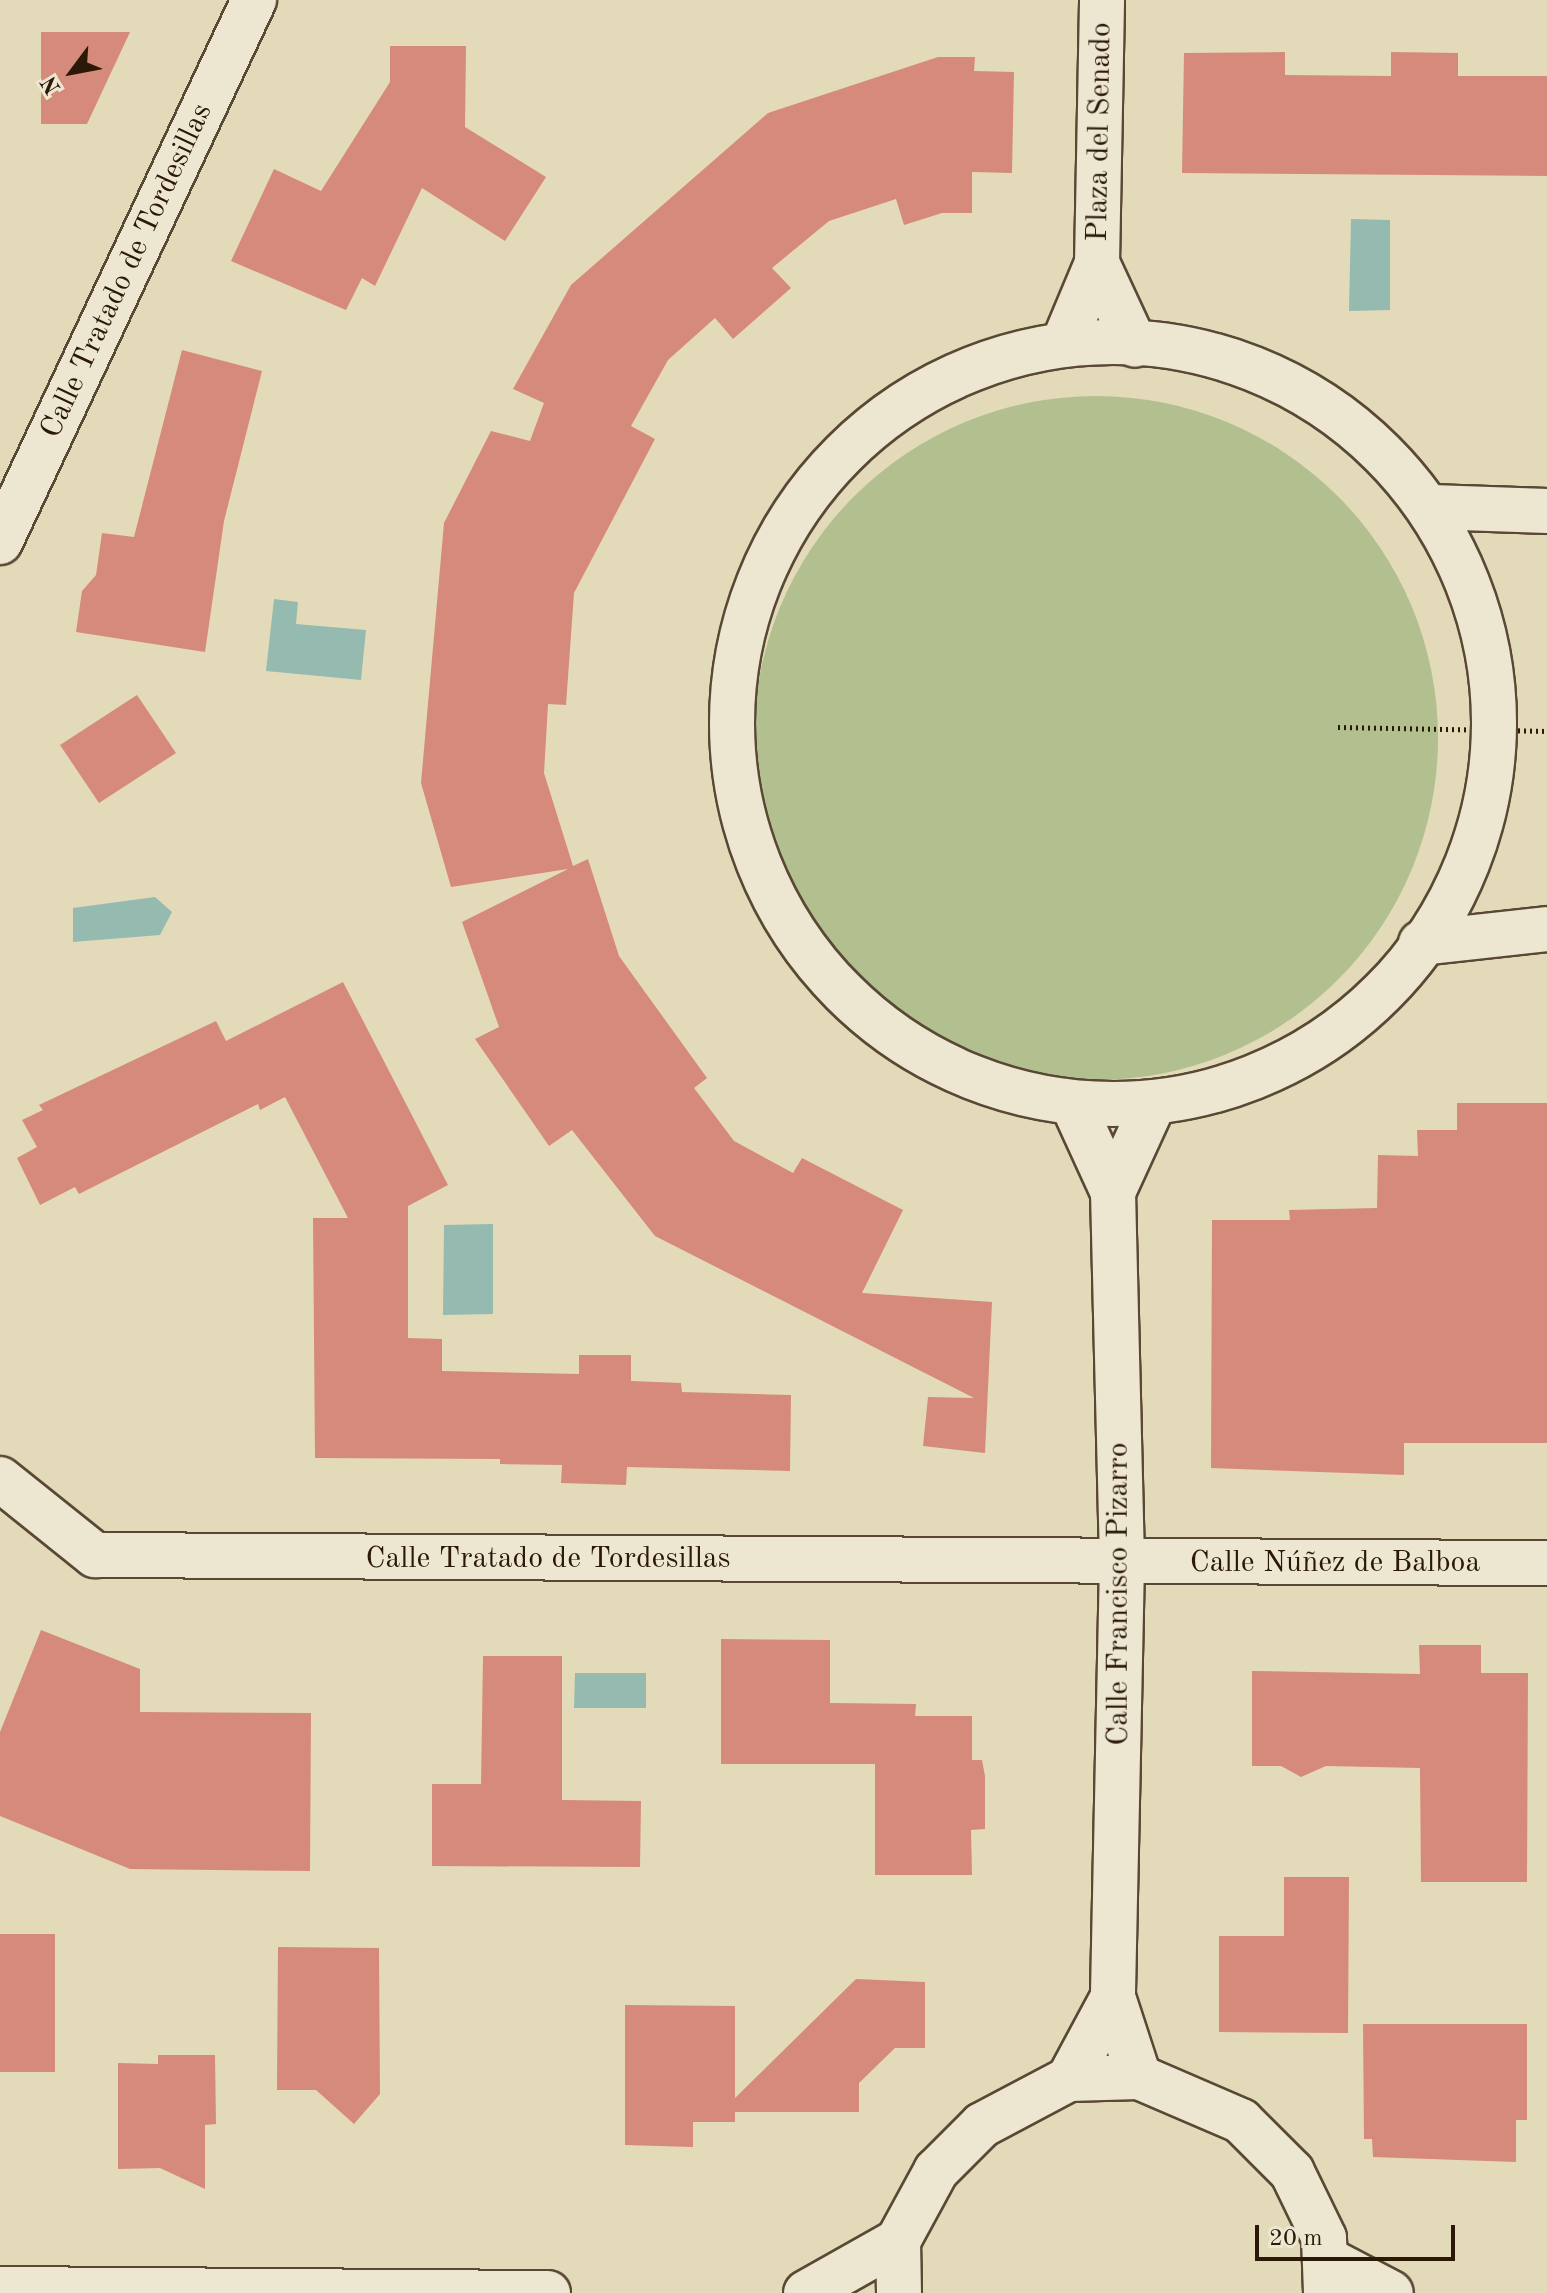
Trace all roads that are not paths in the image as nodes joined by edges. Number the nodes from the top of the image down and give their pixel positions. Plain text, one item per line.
1 (254, 0) edge
2 (1102, 0) edge
3 (1097, 263) junction
4 (1064, 342) junction
5 (1135, 345) junction
6 (1432, 507) junction
7 (1547, 511) edge
8 (0, 542) edge
9 (1455, 885) junction
10 (1530, 929) edge
11 (1421, 943) junction
12 (1074, 1107) junction
13 (1152, 1107) junction
14 (1113, 1192) junction
15 (0, 1479) edge
16 (1122, 1563) junction
17 (1547, 1563) edge
18 (1113, 1997) junction
19 (1139, 2077) junction
20 (1069, 2079) junction
21 (898, 2241) junction
22 (1326, 2276) edge
23 (0, 2289) edge
24 (548, 2293) edge
25 (806, 2293) edge
26 (899, 2293) edge
27 (1391, 2293) edge

1 - 8 street, Calle Tratado de Tordesillas
2 - 3 street, Plaza del Senado
3 - 4 street, Plaza del Senado
3 - 5 street, Plaza del Senado
4 - 5 street
4 - 12 street
5 - 6 street
6 - 7 street
6 - 9 street
9 - 10 street
9 - 11 street
10 - 11 street
11 - 13 street
12 - 13 street
12 - 14 street, Calle Francisco Pizarro
13 - 14 street, Calle Francisco Pizarro
14 - 16 street, Calle Francisco Pizarro
15 - 16 street, Calle Tratado de Tordesillas
16 - 17 street, Calle Núñez de Balboa
16 - 18 street, Calle Francisco Pizarro
18 - 19 street, Calle Francisco Pizarro
18 - 20 street, Calle Francisco Pizarro
19 - 20 street
19 - 22 street
20 - 21 street
21 - 25 street
21 - 26 street
22 - 27 street
23 - 24 street

